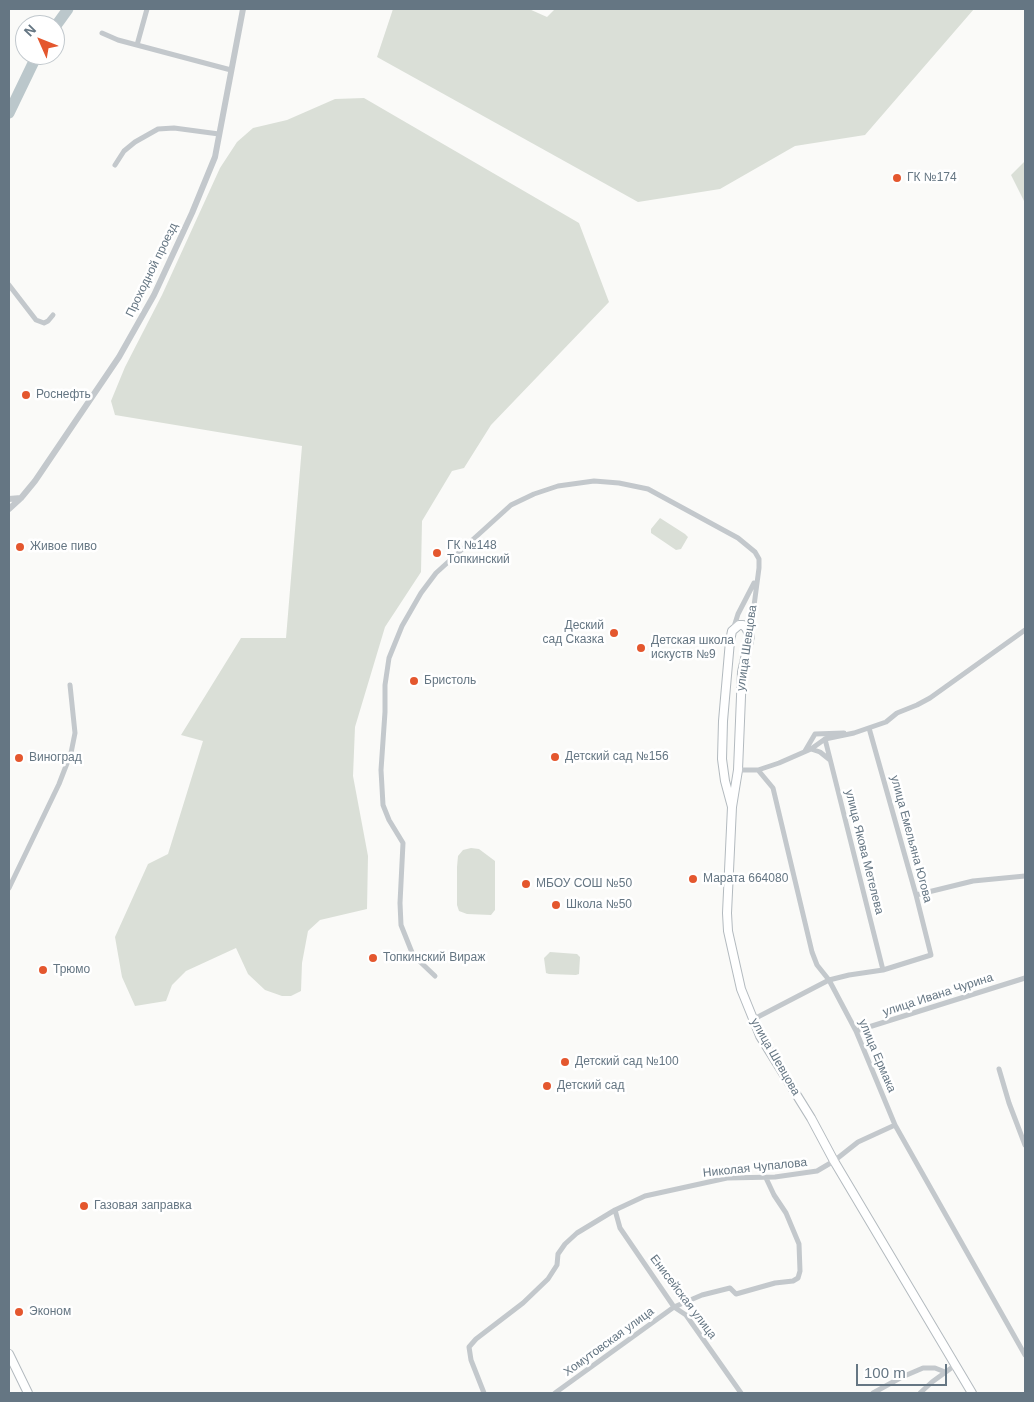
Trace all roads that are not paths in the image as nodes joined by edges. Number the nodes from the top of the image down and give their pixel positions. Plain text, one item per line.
1 (147, 9) edge
2 (243, 9) edge
3 (102, 33) dead end
4 (137, 45) junction
5 (231, 70) junction
6 (219, 134) junction
7 (115, 165) dead end
8 (9, 285) edge
9 (53, 315) dead end
10 (21, 498) junction
11 (9, 499) edge
12 (9, 509) edge
13 (757, 578) junction
14 (1025, 630) edge
15 (732, 631) junction
16 (750, 636) junction
17 (70, 685) dead end
18 (869, 728) junction
19 (854, 733) junction
20 (825, 739) junction
21 (811, 749) junction
22 (805, 752) junction
23 (830, 760) junction
24 (738, 770) junction
25 (758, 770) junction
26 (732, 807) junction
27 (1025, 876) edge
28 (9, 888) edge
29 (916, 895) junction
30 (883, 970) junction
31 (435, 976) dead end
32 (1025, 978) edge
33 (829, 980) junction
34 (752, 1020) junction
35 (856, 1031) junction
36 (999, 1069) dead end
37 (895, 1125) junction
38 (1025, 1145) edge
39 (834, 1161) junction
40 (766, 1178) junction
41 (615, 1210) junction
42 (674, 1307) junction
43 (9, 1354) edge
44 (1025, 1355) edge
45 (954, 1366) junction
46 (945, 1372) junction
47 (28, 1393) edge
48 (484, 1393) edge
49 (555, 1393) edge
50 (741, 1393) edge
51 (874, 1393) edge
52 (920, 1393) edge
53 (972, 1393) edge

1 - 4 street
2 - 5 street, Проходной проезд
3 - 4 street
4 - 5 street
5 - 6 street, Проходной проезд
6 - 7 street
6 - 10 street, Проходной проезд
8 - 9 street
10 - 11 street
10 - 12 street, Проходной проезд
13 - 15 street
13 - 16 street, улица Шевцова
13 - 31 street, улица Шевцова
14 - 18 street
15 - 16 main road
15 - 26 main road
16 - 24 main road, улица Шевцова
17 - 28 street
18 - 19 street
18 - 29 street, улица Емельяна Югова
19 - 20 street
19 - 22 street
20 - 21 street
20 - 23 street, улица Якова Метелева
21 - 22 street
21 - 23 street
22 - 25 street
23 - 30 street, улица Якова Метелева
24 - 25 street
24 - 26 main road, улица Шевцова
25 - 33 street, улица Ермака
26 - 34 main road, улица Шевцова
27 - 29 street
29 - 30 street, улица Емельяна Югова
30 - 33 street
32 - 35 street, улица Ивана Чурина
33 - 34 street
33 - 35 street, улица Ермака
34 - 39 main road, улица Шевцова
35 - 37 street, улица Ермака
36 - 38 street
37 - 39 street, Николая Чупалова
37 - 44 street, улица Ермака
39 - 40 street, Николая Чупалова
39 - 45 main road, улица Шевцова
40 - 41 street, Николая Чупалова
40 - 42 street, Хомутовская улица
41 - 42 street, Енисейская улица
41 - 48 street, Николая Чупалова
42 - 49 street, Хомутовская улица
42 - 50 street, Енисейская улица
43 - 47 main road
45 - 46 street
45 - 53 main road, улица Шевцова
46 - 51 street
46 - 52 street

